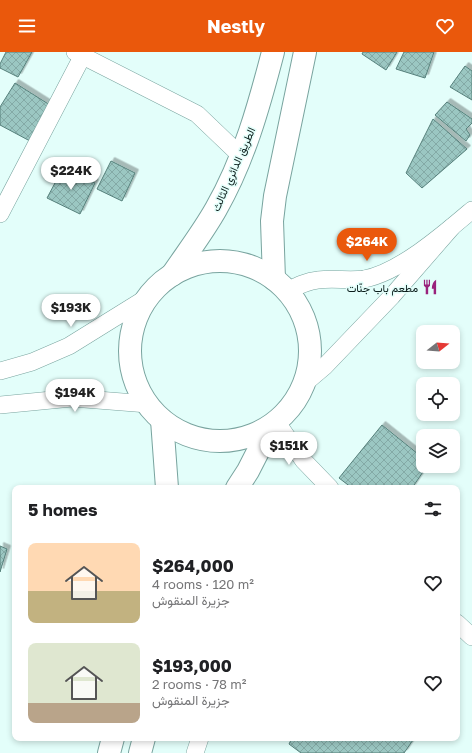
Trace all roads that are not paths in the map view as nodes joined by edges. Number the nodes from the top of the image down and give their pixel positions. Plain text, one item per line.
1 (273, 52) edge
2 (305, 52) edge
3 (79, 54) edge
4 (241, 156) junction
5 (472, 210) edge
6 (0, 214) edge
7 (452, 227) junction
8 (171, 276) junction
9 (281, 285) junction
10 (148, 297) junction
11 (0, 371) edge
12 (304, 384) junction
13 (0, 405) edge
14 (155, 412) junction
15 (274, 424) junction
16 (166, 485) edge
17 (239, 485) edge
18 (327, 485) edge
19 (460, 626) edge
20 (472, 637) edge
21 (112, 741) edge
22 (143, 741) edge
23 (199, 741) edge
24 (109, 753) edge
25 (140, 753) edge
26 (195, 753) edge

1 - 4 main road, الطريق الدائري الثالث
2 - 9 main road
3 - 4 street
3 - 6 street
4 - 8 main road, الطريق الدائري الثالث
5 - 7 street
7 - 9 street
7 - 12 street
8 - 9 main road
8 - 10 main road
9 - 12 main road
10 - 11 street
10 - 14 main road
12 - 15 main road
13 - 14 street
14 - 15 main road
14 - 16 main road
15 - 17 main road
15 - 18 street
19 - 20 street
21 - 24 main road
22 - 25 main road
23 - 26 street

